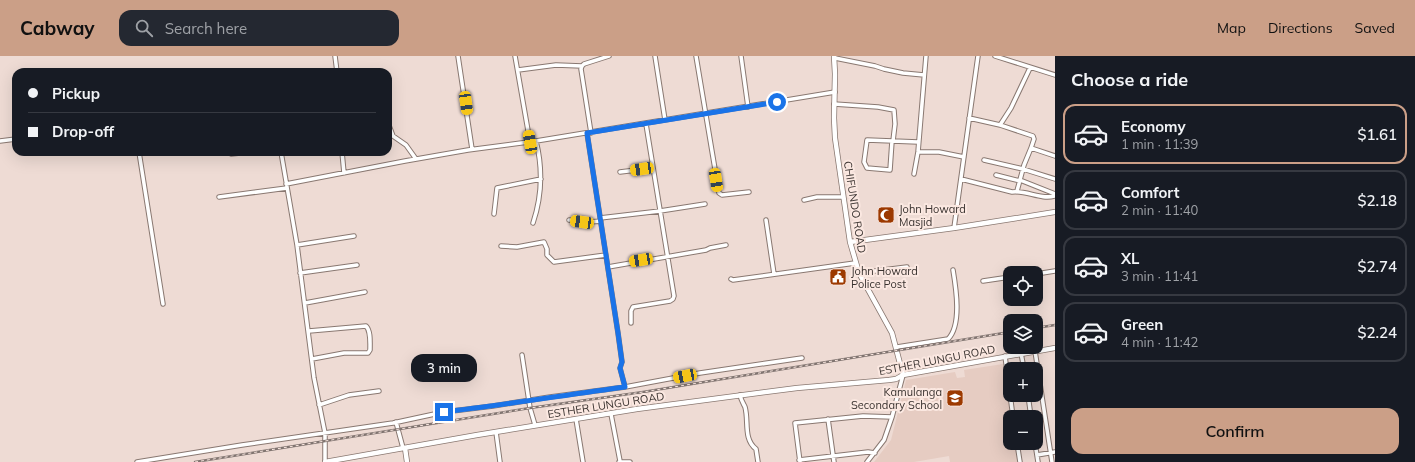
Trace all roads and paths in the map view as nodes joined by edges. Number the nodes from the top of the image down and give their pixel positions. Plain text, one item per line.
1 (335, 56) edge
2 (458, 56) edge
3 (515, 56) edge
4 (609, 56) edge
5 (655, 56) edge
6 (696, 56) edge
7 (741, 56) edge
8 (926, 56) edge
9 (978, 56) edge
10 (995, 56) edge
11 (834, 57) edge
12 (582, 66) junction
13 (336, 68) edge
14 (1030, 68) junction
15 (518, 70) junction
16 (924, 75) junction
17 (1055, 75) edge
18 (835, 92) junction
19 (834, 104) junction
20 (748, 107) junction
21 (706, 114) junction
22 (969, 118) junction
23 (665, 120) junction
24 (646, 124) junction
25 (1000, 124) junction
26 (392, 133) edge
27 (589, 133) junction
28 (12, 139) edge
29 (0, 141) edge
30 (536, 141) junction
31 (893, 141) junction
32 (530, 142) junction
33 (918, 142) junction
34 (1031, 148) junction
35 (472, 149) junction
36 (918, 152) junction
37 (140, 156) edge
38 (282, 156) edge
39 (342, 156) edge
40 (1055, 156) edge
41 (964, 157) junction
42 (416, 159) junction
43 (984, 160) dead end
44 (653, 168) junction
45 (1023, 169) junction
46 (620, 172) dead end
47 (344, 173) junction
48 (914, 174) dead end
49 (996, 175) dead end
50 (541, 179) junction
51 (961, 179) junction
52 (1055, 179) edge
53 (1020, 181) junction
54 (287, 186) junction
55 (1017, 191) junction
56 (750, 192) dead end
57 (1055, 195) edge
58 (219, 197) dead end
59 (844, 197) junction
60 (804, 200) dead end
61 (705, 204) dead end
62 (660, 211) junction
63 (1055, 212) edge
64 (494, 214) dead end
65 (600, 219) junction
66 (569, 220) dead end
67 (766, 220) dead end
68 (533, 223) dead end
69 (954, 228) junction
70 (354, 236) dead end
71 (850, 242) junction
72 (297, 245) junction
73 (726, 245) dead end
74 (501, 246) dead end
75 (606, 255) junction
76 (668, 256) junction
77 (856, 263) junction
78 (357, 265) dead end
79 (608, 267) junction
80 (907, 267) dead end
81 (953, 270) dead end
82 (1055, 271) edge
83 (859, 272) junction
84 (300, 273) junction
85 (1043, 273) edge
86 (774, 274) junction
87 (731, 279) dead end
88 (1003, 279) edge
89 (983, 281) dead end
90 (365, 292) dead end
91 (163, 304) dead end
92 (304, 304) junction
93 (631, 323) dead end
94 (309, 331) junction
95 (897, 347) junction
96 (1055, 348) edge
97 (1043, 350) edge
98 (1015, 354) edge
99 (1035, 354) edge
100 (522, 355) dead end
101 (1004, 356) junction
102 (802, 358) dead end
103 (312, 359) junction
104 (903, 375) junction
105 (625, 387) junction
106 (379, 391) dead end
107 (740, 395) junction
108 (529, 400) junction
109 (319, 405) junction
110 (1012, 410) edge
111 (611, 414) junction
112 (892, 417) junction
113 (576, 419) junction
114 (828, 419) junction
115 (396, 422) junction
116 (535, 425) junction
117 (496, 432) junction
118 (325, 433) junction
119 (404, 448) junction
120 (1018, 450) edge
121 (1036, 450) edge
122 (1050, 452) junction
123 (1055, 452) edge
124 (875, 453) junction
125 (1037, 455) junction
126 (833, 456) junction
127 (800, 461) edge
128 (137, 462) edge
129 (325, 462) edge
130 (407, 462) edge
131 (500, 462) edge
132 (583, 462) edge
133 (619, 462) edge
134 (630, 462) edge
135 (758, 462) edge
136 (834, 462) edge
137 (867, 462) edge
138 (1020, 462) edge
139 (1038, 462) edge
140 (1052, 462) edge

1 - 13 street
2 - 35 street
3 - 15 street
4 - 12 street
5 - 23 street
6 - 21 street
7 - 20 street
8 - 16 street
9 - 22 street
10 - 14 street
11 - 16 street
11 - 18 street, CHIFUNDO ROAD
12 - 15 street
12 - 27 street
14 - 17 street
14 - 25 street
15 - 32 street
16 - 33 street
18 - 19 street, CHIFUNDO ROAD
18 - 20 street
19 - 31 street
19 - 59 street, CHIFUNDO ROAD
20 - 21 street
21 - 23 street
21 - 56 street
22 - 25 street
22 - 41 street
23 - 24 street
24 - 27 street
24 - 44 street
25 - 34 street
26 - 42 street
27 - 30 street
27 - 65 street
28 - 29 street
30 - 32 street
30 - 50 street
31 - 31 street
31 - 33 street
32 - 35 street
33 - 36 street
34 - 40 street
34 - 45 street
35 - 42 street
36 - 41 street
36 - 48 street
37 - 91 street
38 - 54 street
39 - 47 street
41 - 51 street
42 - 47 street
43 - 45 street
44 - 46 street
44 - 62 street
45 - 52 street
45 - 53 street
47 - 54 street
49 - 53 street
50 - 64 street
50 - 68 street
51 - 55 street
51 - 69 street
53 - 55 street
53 - 57 street
54 - 58 street
54 - 72 street
55 - 57 street
59 - 60 street
59 - 71 street, CHIFUNDO ROAD
61 - 62 street
62 - 65 street
62 - 76 street
63 - 69 street
65 - 66 street
65 - 75 street
67 - 86 street
69 - 71 street
70 - 72 street
71 - 77 street, CHIFUNDO ROAD
72 - 84 street
73 - 76 street
74 - 75 street
75 - 79 street
76 - 79 street
76 - 93 street
77 - 83 street, CHIFUNDO ROAD
77 - 86 street
78 - 84 street
79 - 105 street
80 - 83 street
81 - 95 street
82 - 85 street
83 - 95 street, CHIFUNDO ROAD
84 - 92 street
86 - 87 street
88 - 89 street
90 - 92 street
92 - 94 street
94 - 103 street
94 - 103 street
95 - 104 street, CHIFUNDO ROAD
96 - 97 street, ESTHER LUNGU ROAD
98 - 101 street, ESTHER LUNGU ROAD
99 - 122 street
100 - 108 street
101 - 104 street, ESTHER LUNGU ROAD
101 - 110 street
102 - 105 street
103 - 109 street
104 - 107 street, ESTHER LUNGU ROAD
104 - 112 street
105 - 108 street
106 - 109 street
107 - 111 street, ESTHER LUNGU ROAD
107 - 135 street
108 - 115 street
108 - 116 street
109 - 118 street
111 - 113 street, ESTHER LUNGU ROAD
111 - 133 street
112 - 114 street
112 - 124 street
113 - 116 street, ESTHER LUNGU ROAD
113 - 132 street
114 - 126 street
114 - 127 street
115 - 118 street
115 - 119 street
116 - 117 street, ESTHER LUNGU ROAD
117 - 119 street, ESTHER LUNGU ROAD
117 - 131 street
118 - 128 street
118 - 129 street
119 - 129 street, ESTHER LUNGU ROAD
119 - 130 street
120 - 138 street
121 - 125 street
122 - 123 street
122 - 125 street
122 - 140 street
124 - 126 street
124 - 137 street
125 - 139 street
126 - 127 street
126 - 136 street
133 - 134 street

